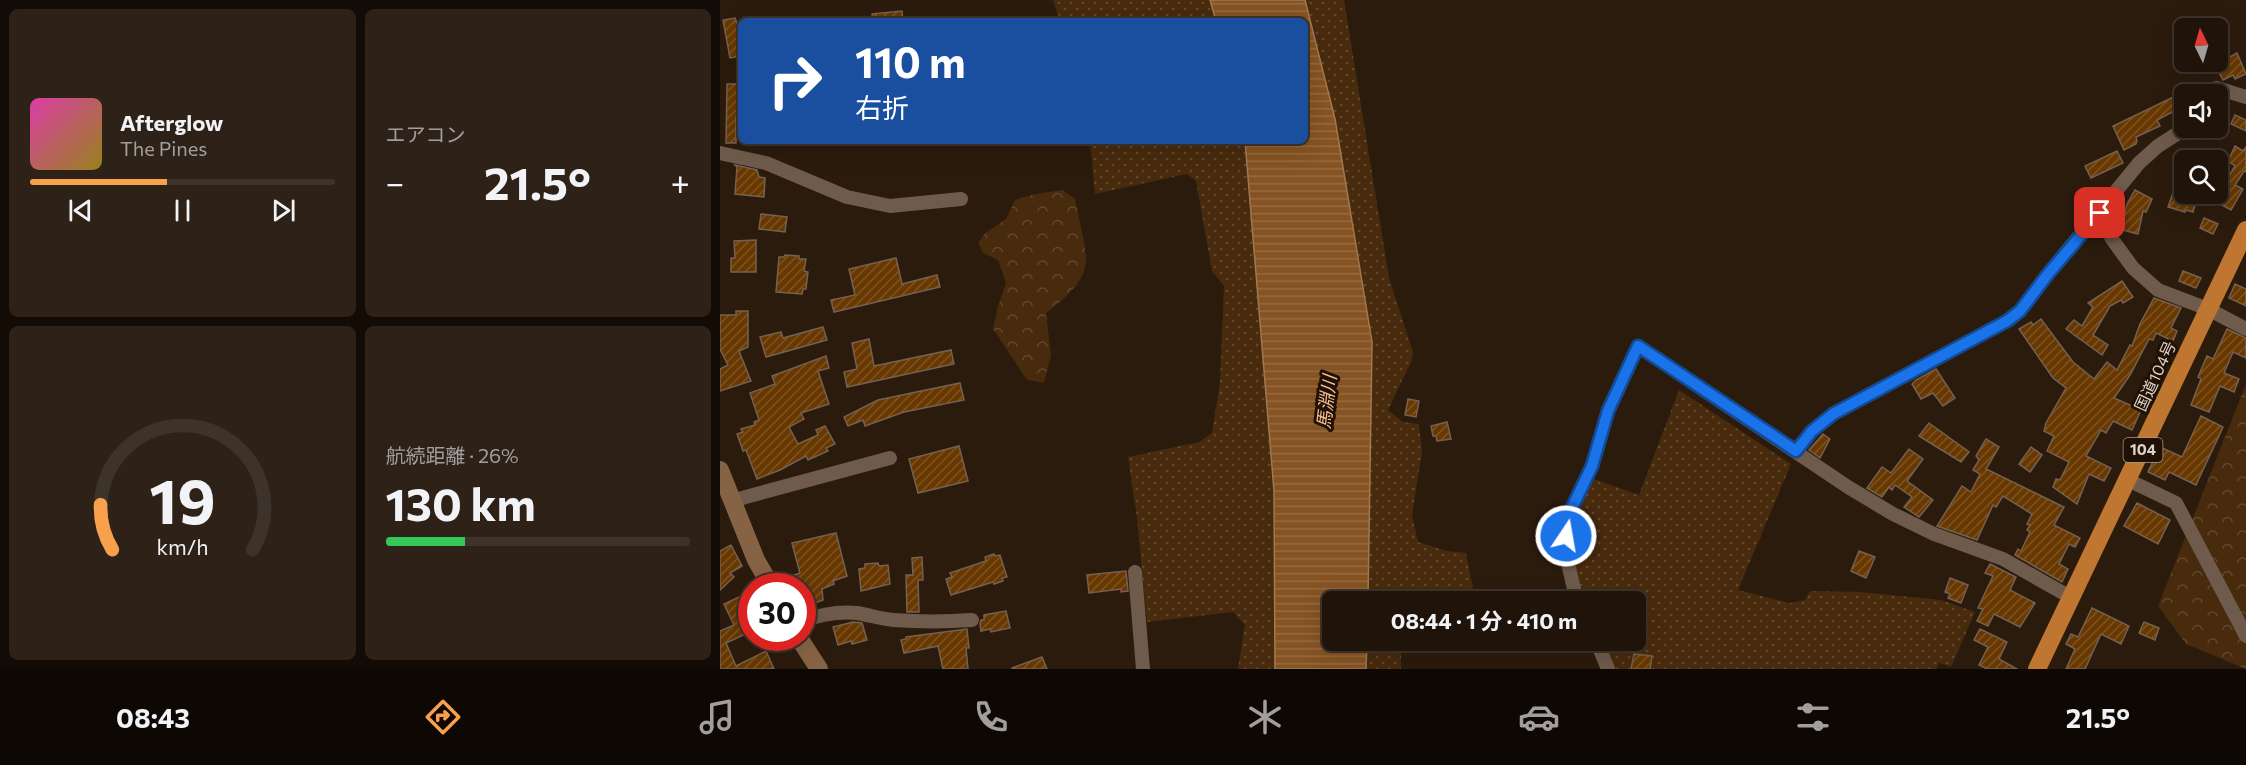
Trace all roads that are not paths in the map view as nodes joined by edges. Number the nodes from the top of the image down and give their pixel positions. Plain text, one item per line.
1 (2228, 91) edge
2 (2246, 97) edge
3 (2174, 136) edge
4 (720, 153) edge
5 (961, 199) dead end
6 (2100, 213) junction
7 (2246, 230) edge
8 (2208, 309) junction
9 (2246, 329) edge
10 (1796, 451) junction
11 (890, 459) dead end
12 (720, 470) edge
13 (2128, 480) junction
14 (731, 501) junction
15 (1135, 572) dead end
16 (764, 573) edge
17 (1574, 591) edge
18 (2072, 598) junction
19 (816, 616) edge
20 (972, 620) dead end
21 (2246, 636) edge
22 (807, 651) edge
23 (1601, 651) edge
24 (819, 669) edge
25 (1143, 669) edge
26 (1608, 669) edge
27 (2037, 669) edge

1 - 2 street
3 - 6 street
4 - 5 street
6 - 8 street
6 - 10 street
7 - 8 highway, 国道104号 / 104
8 - 9 street
8 - 13 highway, 国道104号 / 104
10 - 17 street
10 - 18 street
11 - 14 street
12 - 14 street
13 - 18 highway, 国道104号 / 104
13 - 21 street
14 - 16 street
15 - 25 street
18 - 27 highway, 国道104号 / 104
19 - 20 street
22 - 24 street
23 - 26 street

